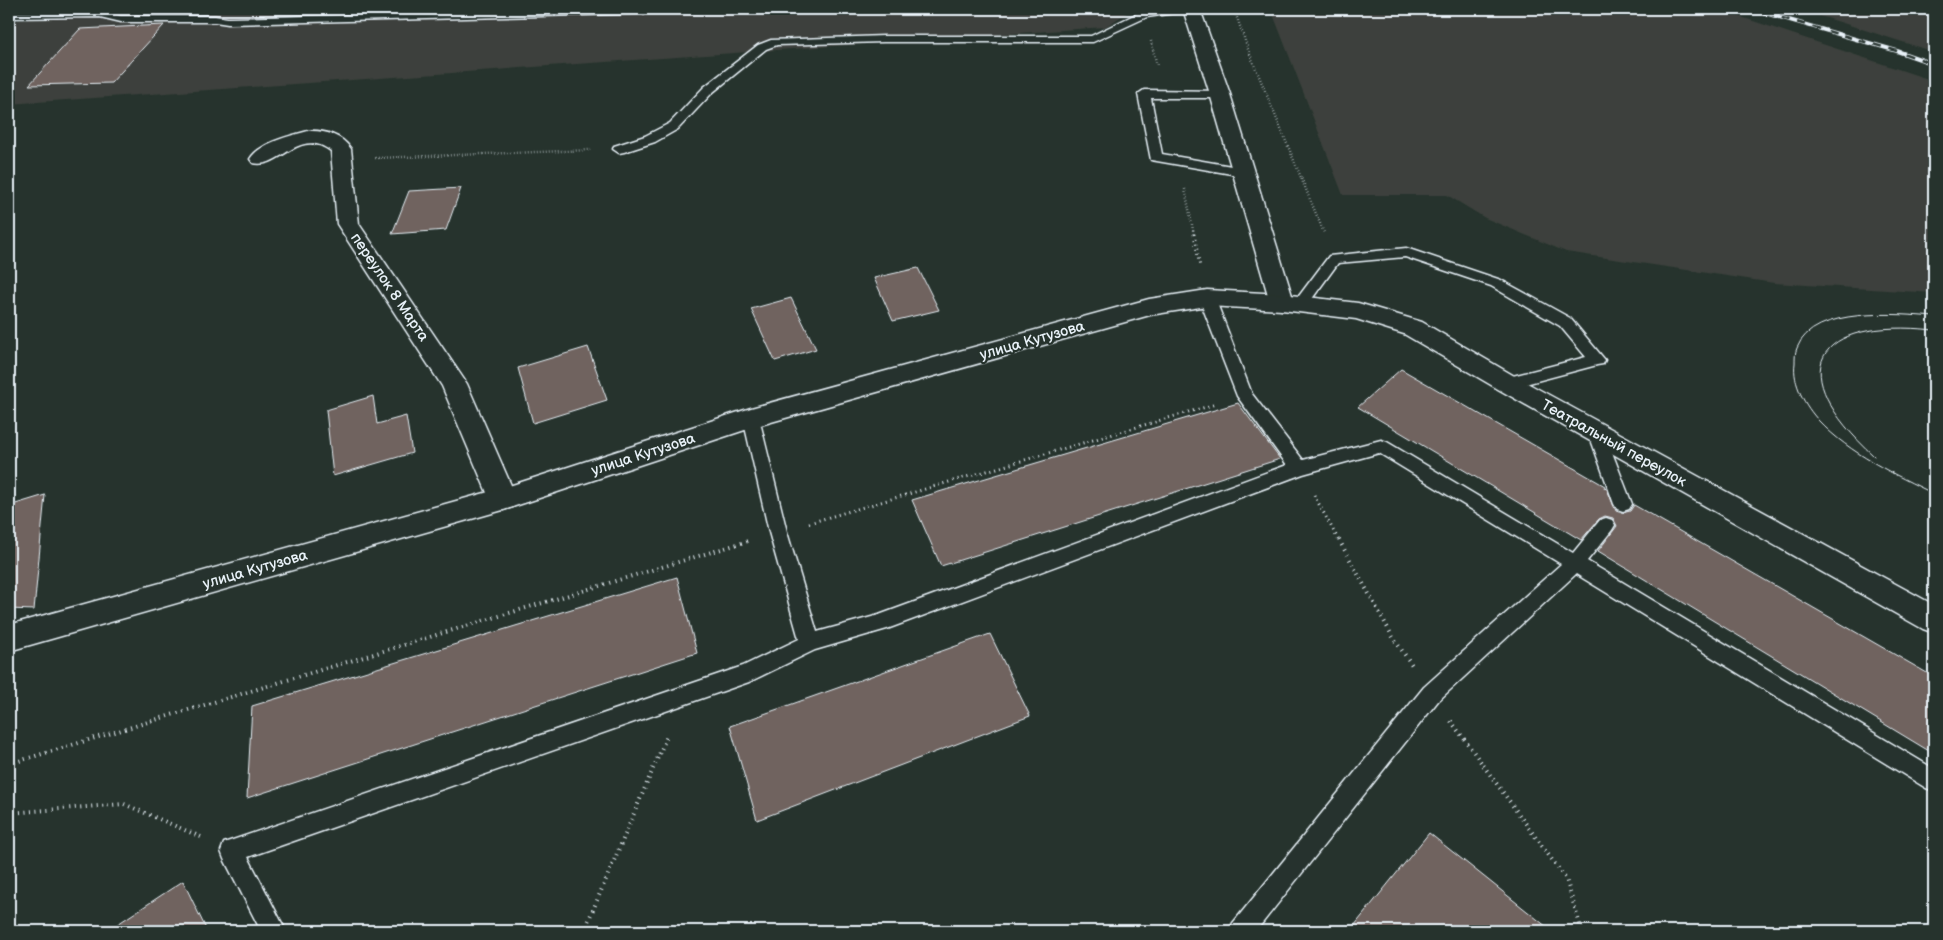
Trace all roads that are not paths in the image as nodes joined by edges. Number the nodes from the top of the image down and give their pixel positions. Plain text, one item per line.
1 (224, 9) edge
2 (353, 9) edge
3 (679, 9) edge
4 (699, 9) edge
5 (1181, 9) edge
6 (1191, 9) edge
7 (609, 10) edge
8 (545, 11) edge
9 (10, 12) edge
10 (448, 13) edge
11 (346, 18) junction
12 (215, 19) junction
13 (1220, 94) junction
14 (619, 149) road end
15 (260, 159) dead end
16 (1243, 172) junction
17 (1207, 298) junction
18 (1291, 303) junction
19 (1506, 384) junction
20 (751, 418) junction
21 (1597, 434) junction
22 (1299, 468) junction
23 (503, 500) junction
24 (1623, 504) dead end
25 (1606, 525) dead end
26 (1574, 563) junction
27 (1934, 620) edge
28 (9, 638) edge
29 (810, 643) junction
30 (1934, 781) edge
31 (274, 931) edge
32 (1241, 931) edge

1 - 12 lane
2 - 11 lane
3 - 4 lane
3 - 7 lane
5 - 14 lane
6 - 13 main road
7 - 8 lane
8 - 10 lane
9 - 12 lane
10 - 11 lane
11 - 12 lane
13 - 16 main road
13 - 16 lane
15 - 23 main road, переулок 8 Марта
16 - 18 main road
17 - 18 main road, улица Кутузова
17 - 20 main road, улица Кутузова
17 - 22 lane
18 - 19 main road, Театральный переулок
18 - 19 lane
19 - 21 main road, Театральный переулок
20 - 23 main road, улица Кутузова
20 - 29 lane
21 - 24 lane
21 - 27 main road, Театральный переулок
22 - 26 lane
22 - 29 lane
23 - 28 main road, улица Кутузова
25 - 26 lane
26 - 30 lane
26 - 32 lane
29 - 31 lane

